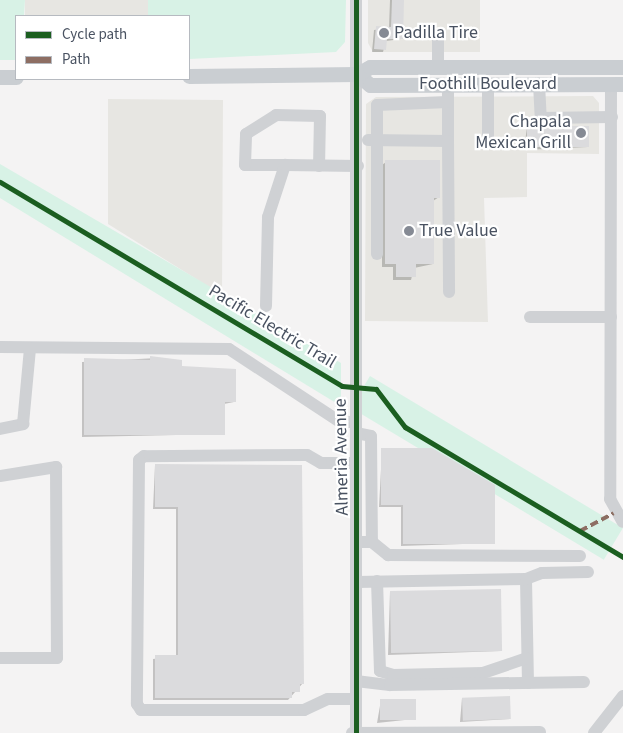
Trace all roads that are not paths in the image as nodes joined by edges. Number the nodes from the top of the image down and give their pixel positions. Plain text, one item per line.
1 (356, 0) edge
2 (438, 39) dead end
3 (438, 67) junction
4 (623, 67) edge
5 (357, 74) junction
6 (190, 76) edge
7 (0, 77) edge
8 (15, 77) edge
9 (488, 84) junction
10 (539, 84) junction
11 (617, 84) edge
12 (448, 85) junction
13 (448, 102) junction
14 (612, 117) junction
15 (488, 138) dead end
16 (358, 140) junction
17 (376, 140) junction
18 (448, 141) junction
19 (617, 149) edge
20 (285, 165) junction
21 (319, 166) junction
22 (358, 166) junction
23 (358, 205) junction
24 (376, 205) junction
25 (618, 207) edge
26 (377, 254) dead end
27 (449, 292) dead end
28 (266, 306) dead end
29 (611, 317) junction
30 (530, 318) dead end
31 (0, 348) edge
32 (30, 348) junction
33 (356, 427) junction
34 (0, 429) edge
35 (356, 463) junction
36 (0, 476) edge
37 (619, 518) edge
38 (357, 542) junction
39 (372, 542) junction
40 (580, 556) dead end
41 (588, 572) dead end
42 (526, 579) junction
43 (378, 581) junction
44 (357, 582) junction
45 (0, 658) edge
46 (528, 658) junction
47 (356, 681) junction
48 (584, 682) dead end
49 (528, 683) junction
50 (623, 696) edge
51 (356, 699) junction
52 (540, 732) edge
53 (352, 733) edge
54 (356, 733) edge
55 (456, 733) edge
56 (594, 733) edge

1 - 5 street, Almeria Avenue
2 - 3 street
3 - 4 main road, Foothill Boulevard
3 - 5 main road, Foothill Boulevard
5 - 6 main road, Foothill Boulevard
5 - 12 main road, Foothill Boulevard
5 - 16 street, Almeria Avenue
7 - 8 main road
9 - 10 main road, Foothill Boulevard
9 - 12 main road, Foothill Boulevard
9 - 15 street
10 - 11 main road, Foothill Boulevard
10 - 14 street
11 - 14 street
12 - 13 street
13 - 17 street
13 - 18 street
14 - 19 street
16 - 17 street
16 - 22 street, Almeria Avenue
17 - 18 street
17 - 24 street
18 - 27 street
19 - 25 street
20 - 21 street
20 - 21 street
20 - 28 street
21 - 22 street
22 - 23 street, Almeria Avenue
23 - 24 street
23 - 33 street, Almeria Avenue
24 - 26 street
25 - 29 street
29 - 30 street
29 - 37 street
31 - 32 street
32 - 33 street
32 - 34 street
33 - 35 street, Almeria Avenue
33 - 39 street
35 - 38 street, Almeria Avenue
35 - 51 street
36 - 45 street
38 - 39 street
38 - 44 street, Almeria Avenue
39 - 40 street
41 - 42 street
42 - 43 street
42 - 46 street
43 - 44 street
43 - 46 street
44 - 47 street, Almeria Avenue
46 - 49 street
47 - 49 street
47 - 51 street, Almeria Avenue
48 - 49 street
50 - 56 street
51 - 54 street, Almeria Avenue
52 - 55 street
53 - 54 street
54 - 55 street

